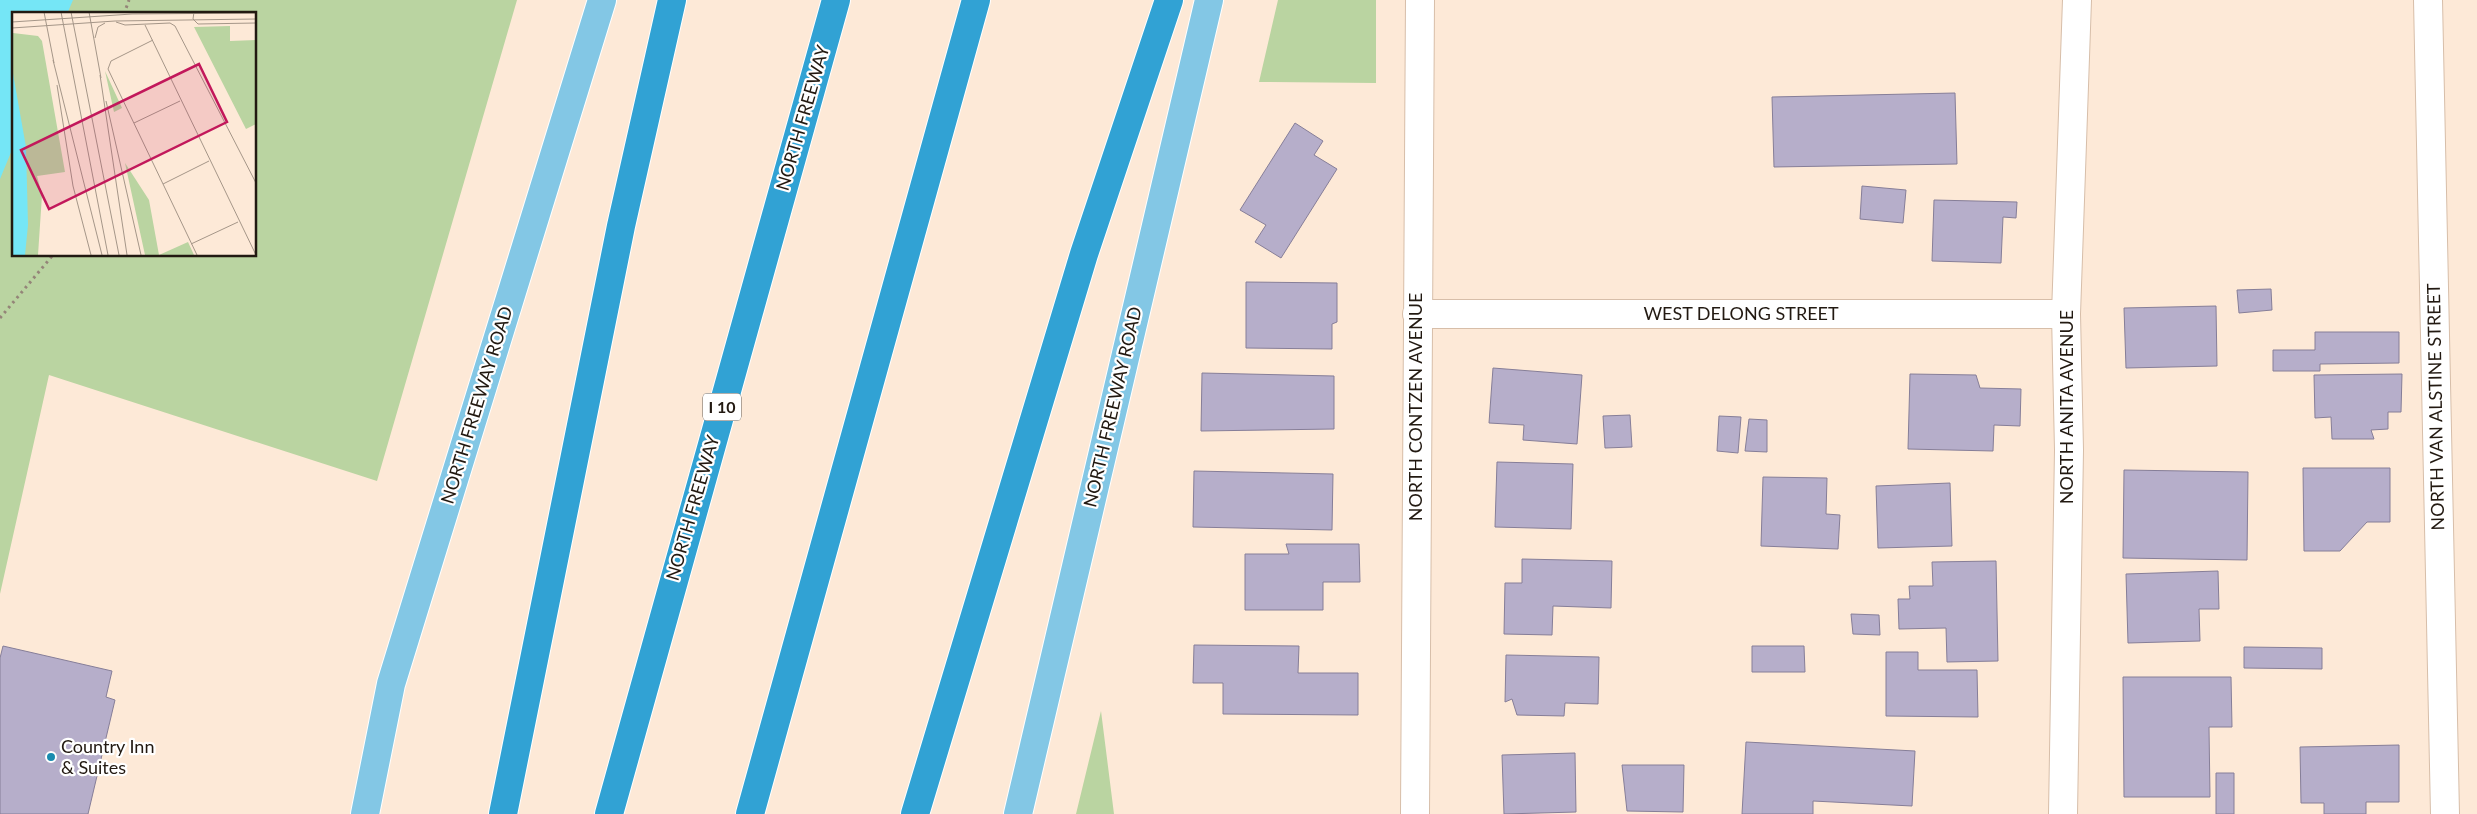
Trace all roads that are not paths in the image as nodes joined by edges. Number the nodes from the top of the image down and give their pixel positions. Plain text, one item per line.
1 (602, 0) edge
2 (672, 0) edge
3 (836, 0) edge
4 (976, 0) edge
5 (1169, 0) edge
6 (1209, 0) edge
7 (1420, 0) edge
8 (2077, 0) edge
9 (2428, 0) edge
10 (1417, 314) junction
11 (2066, 314) junction
12 (365, 814) edge
13 (503, 814) edge
14 (609, 814) edge
15 (750, 814) edge
16 (915, 814) edge
17 (1018, 814) edge
18 (1415, 814) edge
19 (2063, 814) edge
20 (2444, 814) edge

1 - 12 main road, NORTH FREEWAY ROAD
2 - 13 highway
3 - 14 highway, NORTH FREEWAY / I 10
4 - 15 highway
5 - 16 highway
6 - 17 main road, NORTH FREEWAY ROAD
7 - 10 street, NORTH CONTZEN AVENUE
8 - 11 street, NORTH ANITA AVENUE
9 - 20 street, NORTH VAN ALSTINE STREET
10 - 11 street, WEST DELONG STREET
10 - 18 street, NORTH CONTZEN AVENUE
11 - 19 street, NORTH ANITA AVENUE

